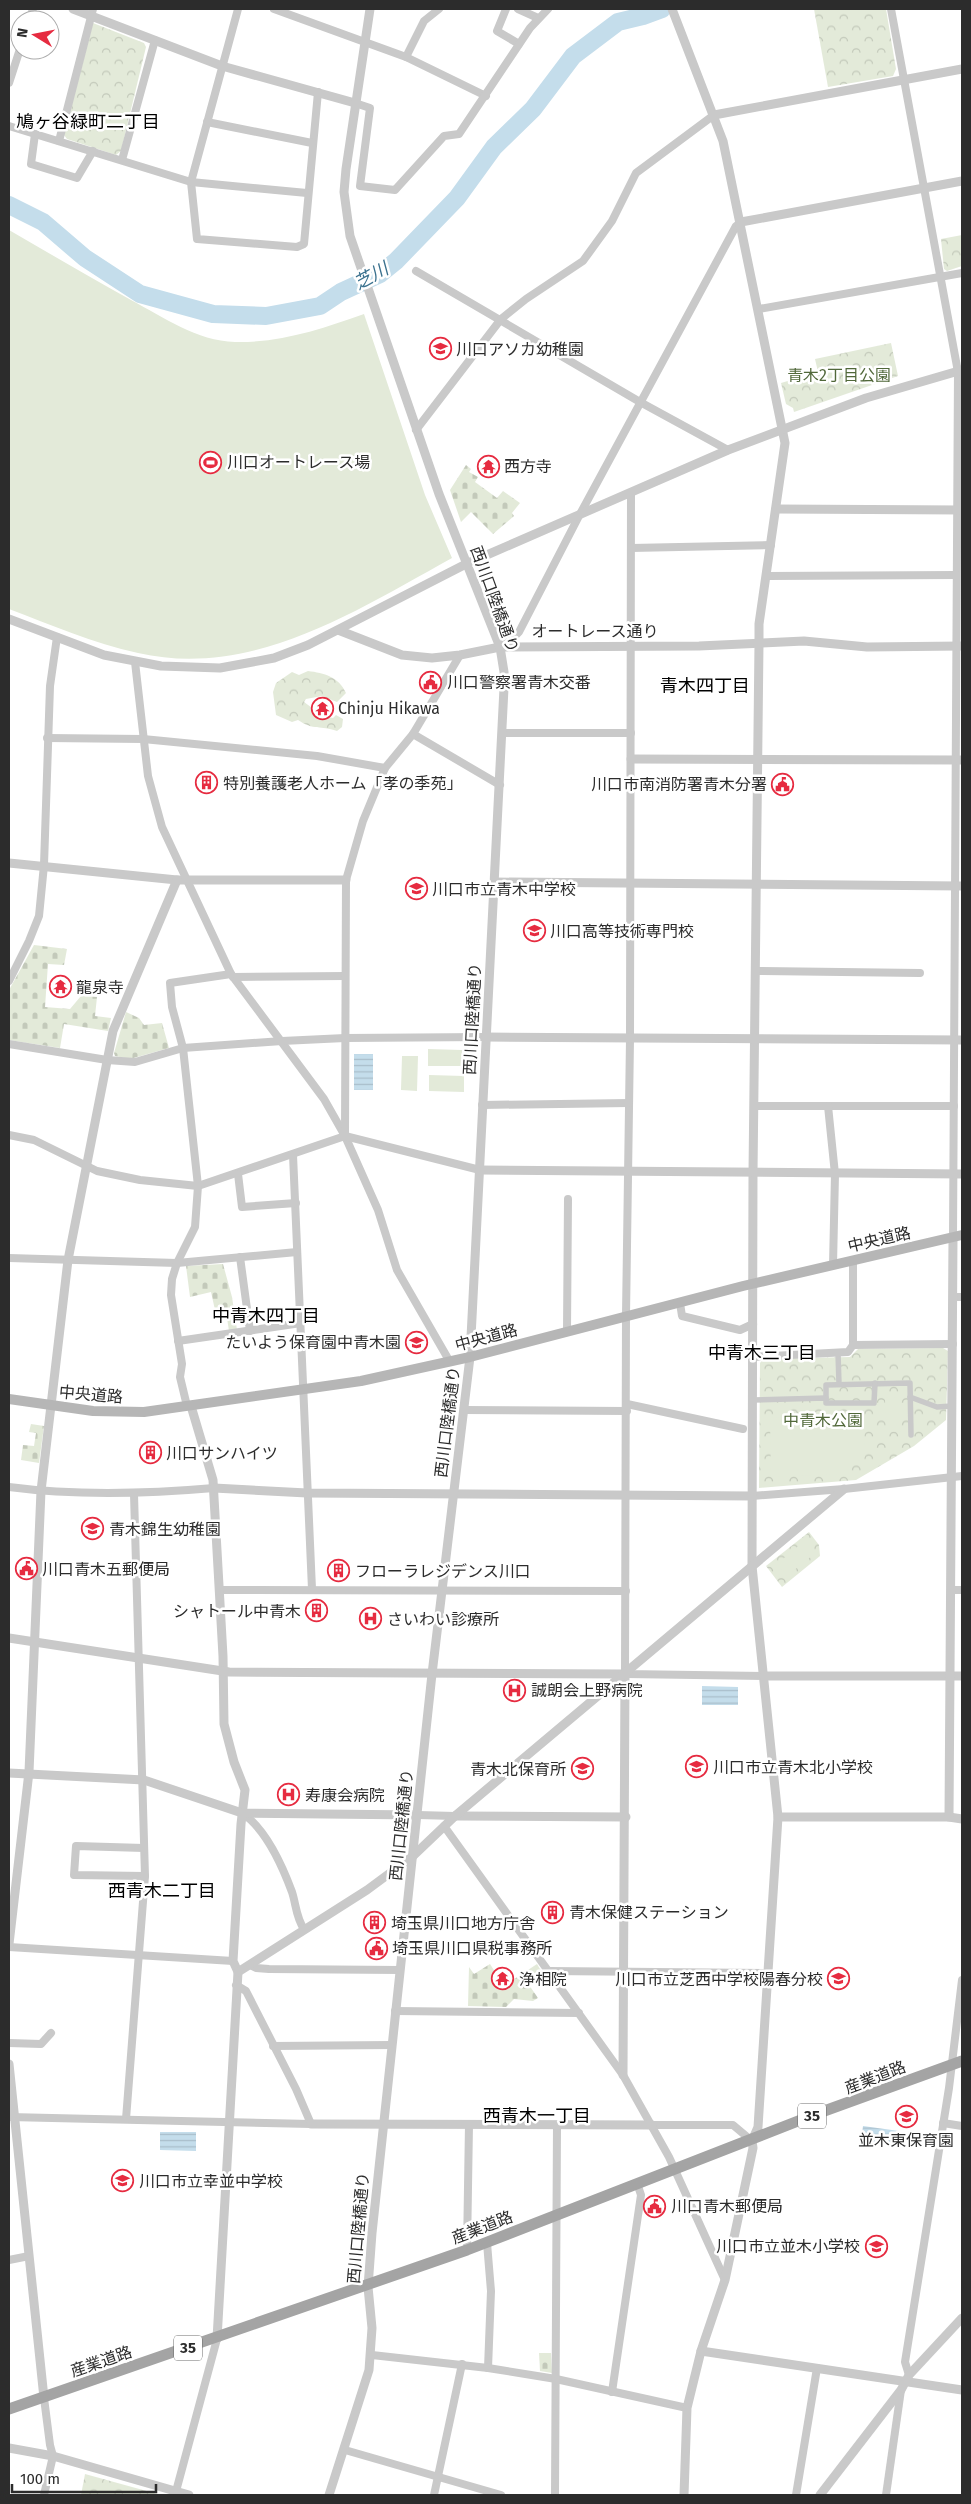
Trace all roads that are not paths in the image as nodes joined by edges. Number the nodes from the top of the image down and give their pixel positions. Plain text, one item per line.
1 (73, 9) edge
2 (238, 9) edge
3 (370, 9) edge
4 (439, 9) edge
5 (506, 9) edge
6 (518, 9) edge
7 (548, 9) edge
8 (672, 9) edge
9 (890, 9) edge
10 (278, 10) edge
11 (92, 13) edge
12 (538, 18) junction
13 (155, 40) junction
14 (365, 41) junction
15 (519, 44) junction
16 (406, 57) junction
17 (16, 60) edge
18 (222, 66) junction
19 (962, 69) edge
20 (902, 79) junction
21 (9, 83) edge
22 (318, 92) junction
23 (486, 96) junction
24 (355, 103) junction
25 (714, 115) junction
26 (207, 122) junction
27 (9, 126) edge
28 (35, 134) junction
29 (59, 141) junction
30 (312, 143) junction
31 (93, 151) junction
32 (122, 160) junction
33 (962, 181) edge
34 (191, 182) junction
35 (925, 188) junction
36 (307, 192) junction
37 (741, 222) junction
38 (416, 271) dead end
39 (962, 273) edge
40 (940, 276) junction
41 (759, 309) junction
42 (501, 319) junction
43 (960, 371) edge
44 (960, 390) edge
45 (640, 402) junction
46 (784, 428) junction
47 (416, 430) junction
48 (728, 450) junction
49 (631, 493) junction
50 (776, 509) junction
51 (960, 510) edge
52 (579, 516) junction
53 (771, 546) junction
54 (632, 548) junction
55 (466, 564) junction
56 (956, 575) junction
57 (766, 576) junction
58 (9, 619) edge
59 (338, 630) junction
60 (57, 637) junction
61 (759, 643) junction
62 (632, 646) junction
63 (959, 646) edge
64 (500, 647) junction
65 (460, 656) junction
66 (135, 662) junction
67 (502, 733) junction
68 (412, 734) junction
69 (631, 734) junction
70 (48, 738) junction
71 (143, 739) junction
72 (631, 759) junction
73 (758, 759) junction
74 (959, 760) edge
75 (385, 768) junction
76 (500, 785) junction
77 (9, 863) edge
78 (44, 865) junction
79 (182, 880) junction
80 (346, 880) junction
81 (494, 882) junction
82 (630, 882) junction
83 (757, 885) junction
84 (959, 886) edge
85 (755, 971) junction
86 (920, 973) dead end
87 (232, 975) junction
88 (345, 976) junction
89 (9, 981) edge
90 (486, 1037) junction
91 (345, 1038) junction
92 (630, 1038) junction
93 (754, 1039) junction
94 (282, 1040) junction
95 (958, 1040) edge
96 (9, 1044) edge
97 (183, 1048) junction
98 (107, 1060) junction
99 (629, 1103) junction
100 (482, 1105) junction
101 (754, 1106) junction
102 (828, 1106) junction
103 (954, 1106) junction
104 (9, 1135) edge
105 (345, 1136) junction
106 (293, 1155) junction
107 (85, 1165) junction
108 (480, 1170) junction
109 (628, 1172) junction
110 (753, 1173) junction
111 (238, 1174) junction
112 (835, 1174) junction
113 (957, 1174) edge
114 (198, 1186) junction
115 (568, 1199) dead end
116 (296, 1203) junction
117 (958, 1237) edge
118 (297, 1252) junction
119 (9, 1258) edge
120 (240, 1258) junction
121 (68, 1260) junction
122 (853, 1260) junction
123 (177, 1264) junction
124 (833, 1265) junction
125 (753, 1284) junction
126 (958, 1297) edge
127 (680, 1303) junction
128 (626, 1316) junction
129 (301, 1323) junction
130 (753, 1324) junction
131 (250, 1330) junction
132 (567, 1331) junction
133 (178, 1341) junction
134 (953, 1344) junction
135 (853, 1345) junction
136 (838, 1353) junction
137 (470, 1357) junction
138 (752, 1357) junction
139 (450, 1362) junction
140 (875, 1383) junction
141 (839, 1384) junction
142 (304, 1390) junction
143 (910, 1397) junction
144 (826, 1398) junction
145 (9, 1399) edge
146 (752, 1400) junction
147 (51, 1406) junction
148 (189, 1406) junction
149 (952, 1406) junction
150 (627, 1408) junction
151 (464, 1410) junction
152 (743, 1430) dead end
153 (911, 1435) dead end
154 (952, 1476) junction
155 (962, 1476) edge
156 (9, 1487) edge
157 (214, 1488) junction
158 (844, 1489) junction
159 (41, 1491) junction
160 (134, 1494) junction
161 (307, 1494) junction
162 (454, 1495) junction
163 (627, 1496) junction
164 (752, 1496) junction
165 (752, 1566) junction
166 (312, 1589) junction
167 (443, 1589) junction
168 (219, 1590) junction
169 (951, 1590) junction
170 (962, 1590) edge
171 (626, 1591) junction
172 (9, 1638) edge
173 (35, 1640) junction
174 (139, 1658) junction
175 (223, 1671) junction
176 (432, 1674) junction
177 (625, 1674) junction
178 (764, 1676) junction
179 (950, 1676) junction
180 (962, 1676) edge
181 (29, 1772) junction
182 (9, 1773) edge
183 (144, 1780) junction
184 (242, 1813) junction
185 (418, 1815) junction
186 (455, 1816) junction
187 (626, 1816) junction
188 (778, 1817) junction
189 (949, 1817) junction
190 (962, 1819) edge
191 (444, 1826) junction
192 (144, 1848) junction
193 (413, 1856) junction
194 (145, 1876) junction
195 (304, 1929) junction
196 (9, 1946) edge
197 (140, 1956) junction
198 (233, 1961) junction
199 (250, 1965) junction
200 (400, 1970) junction
201 (549, 1971) junction
202 (238, 1972) junction
203 (623, 1972) junction
204 (768, 1973) junction
205 (962, 1980) edge
206 (236, 1985) junction
207 (395, 2012) junction
208 (579, 2013) junction
209 (51, 2033) dead end
210 (9, 2043) edge
211 (392, 2045) junction
212 (273, 2046) junction
213 (962, 2061) edge
214 (9, 2064) edge
215 (950, 2066) junction
216 (623, 2075) junction
217 (11, 2117) edge
218 (126, 2119) junction
219 (230, 2122) junction
220 (943, 2123) junction
221 (311, 2124) junction
222 (383, 2124) junction
223 (469, 2124) junction
224 (557, 2125) junction
225 (652, 2125) junction
226 (962, 2126) edge
227 (752, 2140) junction
228 (675, 2169) junction
229 (637, 2183) junction
230 (556, 2216) junction
231 (487, 2243) junction
232 (468, 2250) junction
233 (29, 2256) junction
234 (9, 2260) edge
235 (725, 2280) junction
236 (368, 2286) junction
237 (962, 2318) edge
238 (217, 2339) junction
239 (701, 2351) junction
240 (372, 2355) junction
241 (462, 2364) junction
242 (488, 2368) junction
243 (817, 2368) junction
244 (908, 2378) junction
245 (556, 2379) junction
246 (901, 2390) junction
247 (962, 2390) edge
248 (612, 2392) junction
249 (44, 2398) junction
250 (687, 2408) junction
251 (9, 2409) edge
252 (9, 2448) edge
253 (345, 2450) junction
254 (53, 2456) junction
255 (438, 2477) junction
256 (175, 2494) edge
257 (44, 2495) edge
258 (188, 2495) edge
259 (330, 2495) edge
260 (434, 2495) edge
261 (501, 2495) edge
262 (555, 2495) edge
263 (684, 2495) edge
264 (796, 2495) edge
265 (820, 2495) edge
266 (886, 2495) edge

1 - 11 street
2 - 18 street
3 - 14 street, 西川口陸橋通り
4 - 16 street
5 - 15 street
6 - 12 street
7 - 12 street
8 - 25 street
9 - 20 street
10 - 14 street
11 - 13 street
11 - 29 street
12 - 15 street
13 - 18 street
13 - 32 street
14 - 16 street
14 - 24 street, 西川口陸橋通り
15 - 23 street
16 - 23 street
17 - 21 street
18 - 22 street
18 - 26 street
19 - 20 street
20 - 25 street
20 - 35 street
22 - 24 street
22 - 30 street
23 - 24 street
24 - 47 street, 西川口陸橋通り
25 - 37 street
25 - 42 street
26 - 30 street
26 - 34 street
27 - 28 street
28 - 29 street
28 - 31 street
29 - 31 street
30 - 36 street
31 - 32 street
32 - 34 street
33 - 35 street
34 - 36 street
34 - 36 street
35 - 37 street
35 - 40 street
37 - 41 street
37 - 45 street
38 - 42 street
39 - 40 street
40 - 41 street
40 - 43 street
41 - 46 street
42 - 45 street
42 - 47 street
43 - 44 street
43 - 46 street
44 - 51 street
45 - 48 street
45 - 52 street
46 - 48 street
46 - 50 street
47 - 55 street, 西川口陸橋通り
48 - 49 street
49 - 52 street
49 - 54 street
50 - 51 street
50 - 53 street
51 - 56 street
52 - 55 street
52 - 64 street
53 - 54 street
53 - 57 street
54 - 62 street
55 - 59 street
55 - 64 street, 西川口陸橋通り
56 - 57 street
56 - 63 street
57 - 61 street
58 - 60 street
59 - 65 street, オートレース通り
59 - 66 street
60 - 66 street
60 - 70 street
61 - 62 street, オートレース通り
61 - 63 street, オートレース通り
61 - 73 street
62 - 64 street, オートレース通り
62 - 69 street
63 - 74 street
64 - 65 street, オートレース通り
64 - 67 street, 西川口陸橋通り
65 - 68 street
66 - 71 street
67 - 69 street
67 - 76 street, 西川口陸橋通り
68 - 75 street
68 - 76 street
69 - 72 street
70 - 71 street
70 - 78 street
71 - 75 street
71 - 79 street
72 - 73 street
72 - 82 street
73 - 74 street
73 - 83 street
74 - 84 street
75 - 80 street
76 - 81 street, 西川口陸橋通り
77 - 78 street
78 - 79 street
78 - 89 street
79 - 80 street
79 - 87 street
79 - 98 street
80 - 88 street
81 - 82 street
81 - 90 street, 西川口陸橋通り
82 - 83 street
82 - 92 street
83 - 84 street
83 - 85 street
84 - 95 street
85 - 86 street
85 - 93 street
87 - 88 street
87 - 94 street
87 - 97 street
88 - 91 street
90 - 91 street
90 - 92 street
90 - 100 street, 西川口陸橋通り
91 - 94 street
91 - 105 street
92 - 93 street
92 - 99 street
93 - 95 street
93 - 101 street
94 - 97 street
94 - 105 street
95 - 103 street
96 - 98 street
97 - 98 street
97 - 114 street
98 - 107 street
99 - 100 street
99 - 109 street
100 - 108 street, 西川口陸橋通り
101 - 102 street
101 - 110 street
102 - 103 street
102 - 112 street
103 - 113 street
104 - 107 street
105 - 106 street
105 - 108 street
105 - 139 street
106 - 111 street
106 - 116 street
107 - 114 street
107 - 121 street
108 - 109 street
108 - 137 street, 西川口陸橋通り
109 - 110 street
109 - 128 street
110 - 112 street
110 - 125 street
111 - 114 street
111 - 116 street
112 - 113 street
112 - 124 street
113 - 117 street
114 - 123 street
115 - 132 street
116 - 118 street
117 - 122 main road, 中央道路
117 - 126 street
118 - 120 street
118 - 129 street
119 - 121 street
120 - 123 street
120 - 131 street
121 - 123 street
121 - 147 street
122 - 124 main road, 中央道路
122 - 135 street
123 - 133 street
124 - 125 main road, 中央道路
125 - 127 main road, 中央道路
125 - 130 street
126 - 134 street
127 - 128 main road, 中央道路
127 - 130 street
128 - 132 main road, 中央道路
128 - 150 street
129 - 131 street
129 - 142 street
130 - 138 street
131 - 133 street
132 - 137 main road, 中央道路
133 - 148 street
134 - 135 street
134 - 149 street
135 - 136 street
136 - 138 street
136 - 141 street
137 - 139 main road, 中央道路
137 - 151 street, 西川口陸橋通り
138 - 146 street
139 - 142 main road, 中央道路
140 - 141 street
140 - 143 street
140 - 144 street
141 - 144 street
142 - 148 main road, 中央道路
142 - 161 street
143 - 149 street
143 - 153 street
144 - 146 street
145 - 147 main road, 中央道路
146 - 164 street
147 - 148 main road, 中央道路
147 - 159 street
148 - 157 street
149 - 154 street
150 - 151 street
150 - 152 street
150 - 163 street
151 - 162 street, 西川口陸橋通り
154 - 155 street
154 - 158 street
154 - 169 street
156 - 159 street
157 - 160 street
157 - 161 street
157 - 168 street
158 - 164 street
158 - 165 street
159 - 160 street
159 - 173 street
160 - 174 street
161 - 162 street
161 - 166 street
162 - 163 street
162 - 167 street, 西川口陸橋通り
163 - 164 street
163 - 171 street
164 - 165 street
165 - 177 street
165 - 178 street
166 - 167 street
166 - 168 street
167 - 171 street
167 - 176 street, 西川口陸橋通り
168 - 175 street
169 - 170 street
169 - 179 street
171 - 177 street
172 - 173 street
173 - 174 street
173 - 181 street
174 - 175 street
174 - 183 street
175 - 176 street
175 - 184 street
176 - 177 street
176 - 185 street, 西川口陸橋通り
177 - 178 street
177 - 186 street
177 - 187 street
178 - 179 street
178 - 188 street
179 - 180 street
179 - 189 street
181 - 182 street
181 - 183 street
181 - 196 street
183 - 184 street
183 - 192 street
184 - 185 street
184 - 195 street
184 - 198 street
185 - 186 street
185 - 193 street, 西川口陸橋通り
186 - 187 street
186 - 191 street
187 - 203 street
188 - 189 street
188 - 204 street
189 - 190 street
191 - 193 street
191 - 201 street
192 - 194 street
192 - 194 street
193 - 195 street
193 - 200 street, 西川口陸橋通り
194 - 197 street
195 - 199 street
196 - 197 street
197 - 198 street
197 - 218 street
198 - 202 street
199 - 200 street
199 - 202 street
200 - 207 street, 西川口陸橋通り
201 - 203 street
201 - 208 street
202 - 206 street
203 - 204 street
203 - 216 street
204 - 227 street
205 - 215 street
206 - 212 street
206 - 219 street
207 - 208 street
207 - 211 street, 西川口陸橋通り
208 - 216 street
209 - 210 street
211 - 212 street
211 - 222 street, 西川口陸橋通り
212 - 221 street
213 - 215 main road, 産業道路 / 35
214 - 217 street
215 - 220 street
215 - 227 main road, 産業道路 / 35
216 - 225 street
217 - 218 street
217 - 233 street
218 - 219 street
219 - 221 street
219 - 238 street
220 - 226 street
220 - 244 street
221 - 222 street
222 - 223 street
222 - 236 street, 西川口陸橋通り
223 - 224 street
223 - 232 street
224 - 225 street
224 - 230 street
225 - 227 street
225 - 228 street
227 - 228 main road, 産業道路 / 35
227 - 235 street
228 - 229 main road, 産業道路 / 35
228 - 235 street
229 - 230 main road, 産業道路 / 35
229 - 248 street
230 - 231 main road, 産業道路 / 35
230 - 245 street
231 - 232 main road, 産業道路 / 35
231 - 242 street
232 - 236 main road, 産業道路 / 35
233 - 234 street
233 - 249 street
235 - 239 street
236 - 238 main road, 産業道路 / 35
236 - 240 street, 西川口陸橋通り
237 - 244 street
238 - 249 main road, 産業道路 / 35
238 - 256 street
239 - 243 street
239 - 250 street
240 - 241 street
240 - 253 street, 西川口陸橋通り
241 - 242 street
241 - 255 street
242 - 245 street
243 - 244 street
243 - 264 street
244 - 246 street
244 - 247 street
245 - 248 street
245 - 262 street
246 - 265 street
246 - 266 street
248 - 250 street
249 - 251 main road, 産業道路 / 35
249 - 254 street
250 - 263 street
252 - 254 street
253 - 255 street
253 - 259 street, 西川口陸橋通り
254 - 256 street
254 - 257 street
255 - 260 street
255 - 261 street
256 - 258 street

